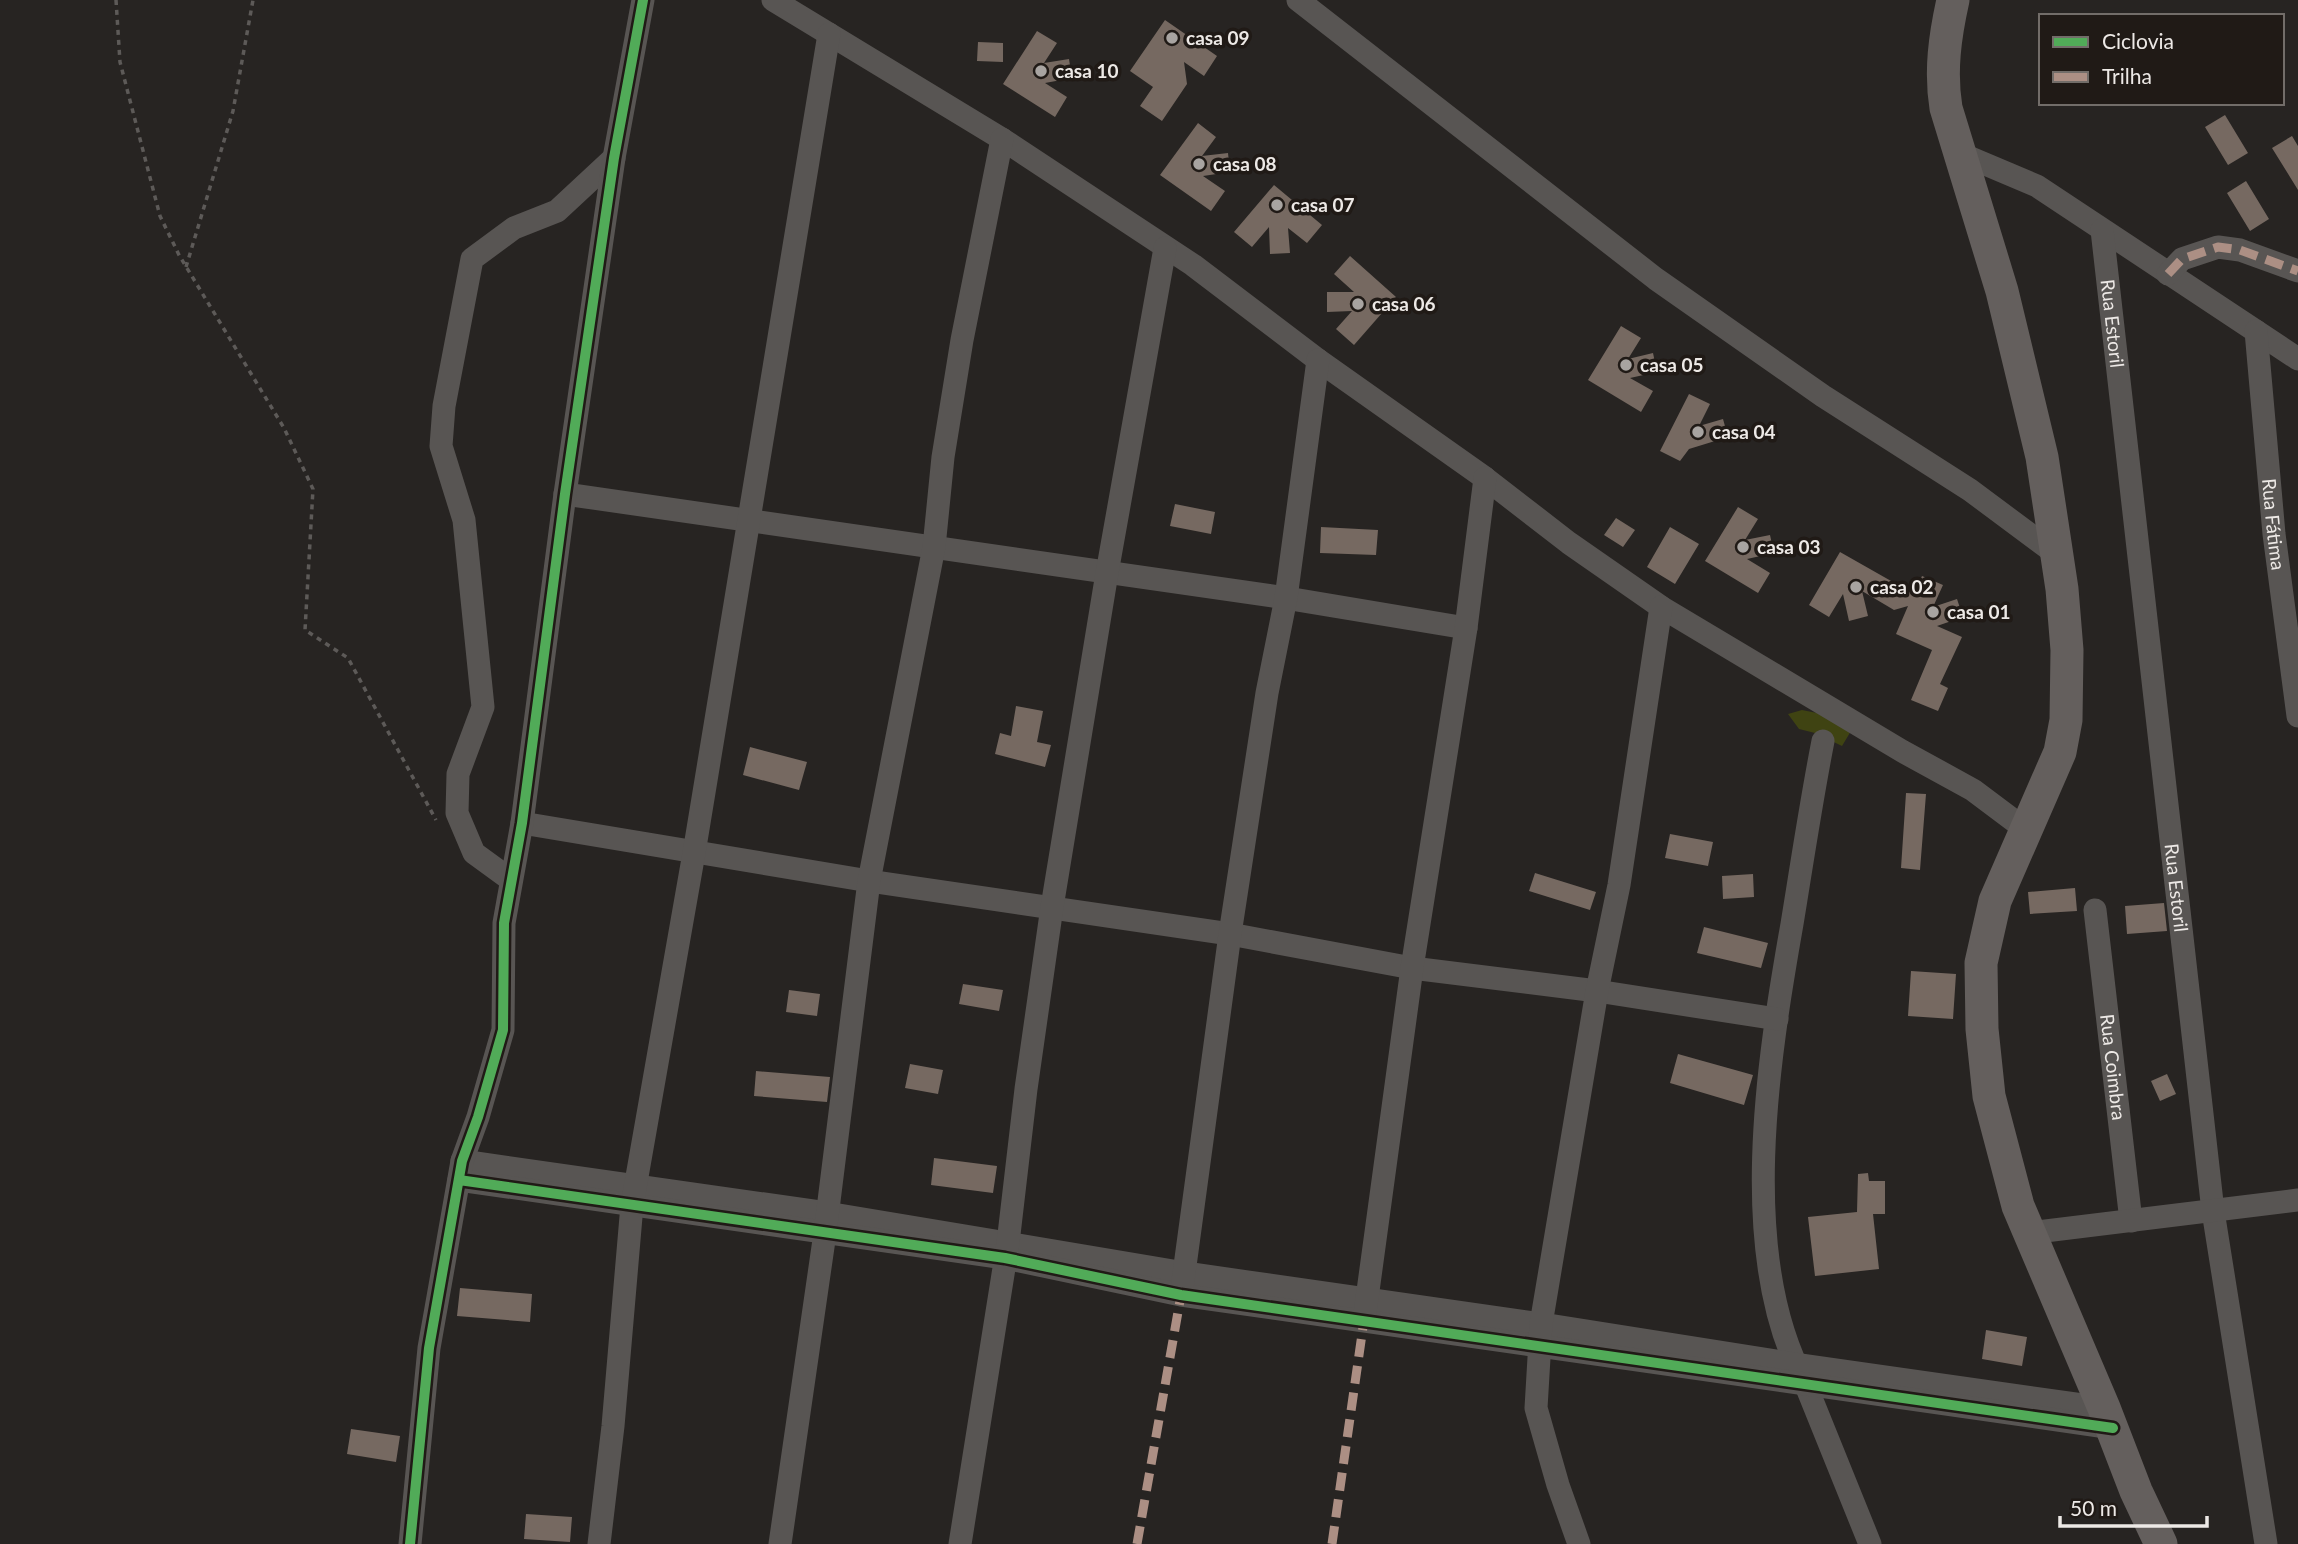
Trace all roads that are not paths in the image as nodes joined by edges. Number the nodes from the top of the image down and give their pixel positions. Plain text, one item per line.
1 (643, 0) edge
2 (773, 0) edge
3 (1298, 0) edge
4 (1953, 0) edge
5 (829, 34) junction
6 (1002, 139) junction
7 (1959, 153) junction
8 (614, 158) junction
9 (2102, 230) junction
10 (1165, 248) junction
11 (2298, 271) edge
12 (2168, 274) junction
13 (2256, 331) junction
14 (2298, 359) edge
15 (1318, 360) junction
16 (1485, 478) junction
17 (565, 494) junction
18 (750, 521) junction
19 (933, 547) junction
20 (2056, 554) junction
21 (1107, 573) junction
22 (1286, 598) junction
23 (1661, 607) junction
24 (1466, 628) junction
25 (2298, 716) edge
26 (1822, 741) dead end
27 (522, 823) junction
28 (2025, 830) junction
29 (694, 853) junction
30 (511, 880) junction
31 (869, 881) junction
32 (1052, 907) junction
33 (2095, 910) dead end
34 (1230, 934) junction
35 (1412, 968) junction
36 (1597, 991) junction
37 (1777, 1019) junction
38 (461, 1170) junction
39 (634, 1196) junction
40 (2298, 1200) edge
41 (2213, 1211) junction
42 (2131, 1221) junction
43 (826, 1223) junction
44 (2029, 1233) junction
45 (1007, 1250) junction
46 (1183, 1284) junction
47 (1365, 1310) junction
48 (1540, 1335) junction
49 (1800, 1373) junction
50 (2109, 1418) junction
51 (410, 1544) edge
52 (599, 1544) edge
53 (780, 1544) edge
54 (960, 1544) edge
55 (1579, 1544) edge
56 (1870, 1544) edge
57 (2161, 1544) edge
58 (2266, 1544) edge

1 - 8 street
2 - 5 street
3 - 20 street
4 - 7 main road
5 - 6 street
5 - 18 street
6 - 10 street
6 - 19 street
7 - 9 street
7 - 20 main road
8 - 17 street
8 - 30 street
9 - 12 street
9 - 41 street, Rua Estoril
10 - 15 street
10 - 21 street
11 - 12 street
12 - 13 street
13 - 14 street
13 - 25 street, Rua Fátima
15 - 16 street
15 - 22 street
16 - 23 street
16 - 24 street
17 - 18 street
17 - 27 street
18 - 19 street
18 - 29 street
19 - 21 street
19 - 31 street
20 - 28 main road
21 - 22 street
21 - 32 street
22 - 24 street
22 - 34 street
23 - 28 street
23 - 36 street
24 - 35 street
26 - 37 street
27 - 29 street
27 - 30 street
28 - 44 main road
29 - 31 street
29 - 39 street
30 - 38 street
31 - 32 street
31 - 43 street
32 - 34 street
32 - 45 street
33 - 42 street, Rua Coimbra
34 - 35 street
34 - 46 street
35 - 36 street
35 - 47 street
36 - 37 street
36 - 48 street
37 - 49 street
38 - 39 street
38 - 51 street
39 - 43 street
39 - 52 street
40 - 41 street
41 - 42 street
41 - 58 street, Rua Estoril
42 - 44 street
43 - 45 street
43 - 53 street
44 - 50 main road
45 - 46 street
45 - 54 street
46 - 47 street
47 - 48 street
48 - 49 street
48 - 55 street
49 - 50 street
49 - 56 street
50 - 57 main road

